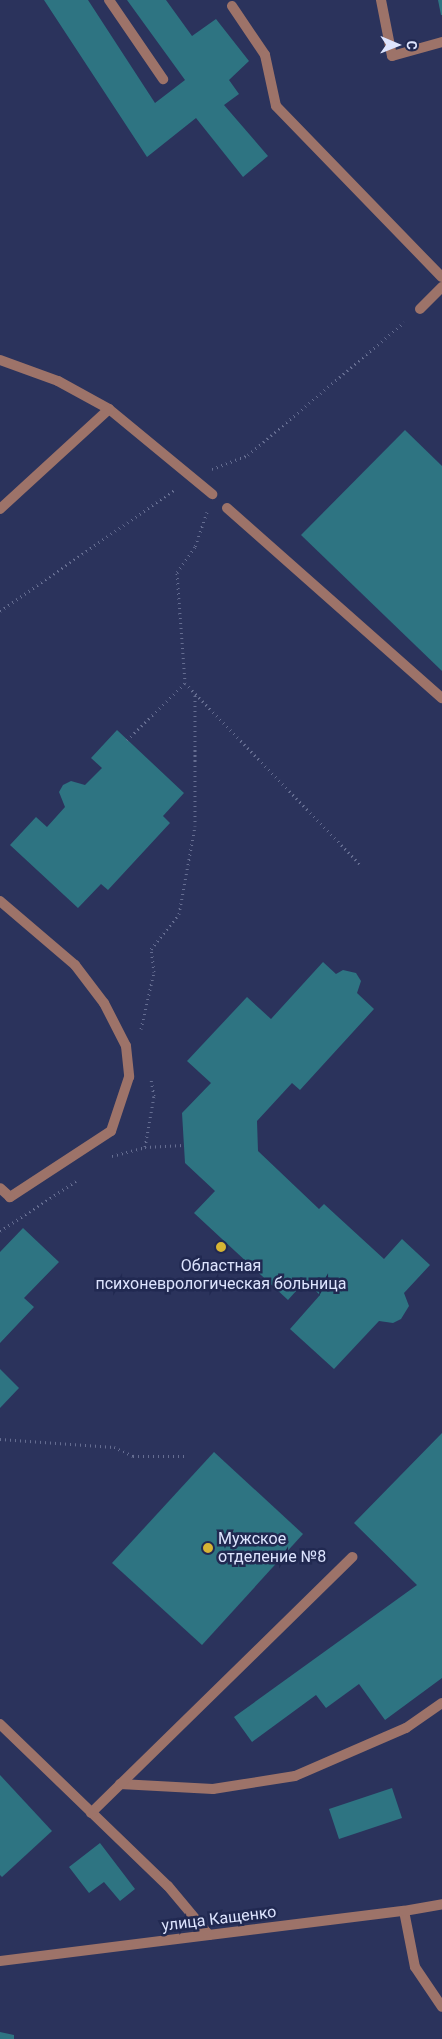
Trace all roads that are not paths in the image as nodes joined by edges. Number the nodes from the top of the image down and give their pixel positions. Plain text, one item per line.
1 (109, 0) edge
2 (381, 0) edge
3 (232, 6) dead end
4 (442, 42) edge
5 (163, 79) dead end
6 (442, 277) edge
7 (442, 288) edge
8 (420, 309) road end
9 (0, 360) edge
10 (109, 408) junction
11 (212, 494) road end
12 (227, 508) dead end
13 (0, 509) edge
14 (442, 698) edge
15 (0, 901) edge
16 (0, 1188) edge
17 (352, 1557) dead end
18 (442, 1704) edge
19 (0, 1724) edge
20 (120, 1784) junction
21 (91, 1813) junction
22 (442, 1904) edge
23 (404, 1911) junction
24 (209, 1935) junction
25 (0, 1961) edge
26 (442, 2006) edge

1 - 5 street
2 - 4 street
3 - 6 street
7 - 8 street
9 - 10 street
10 - 11 street
10 - 13 street
12 - 14 street
15 - 16 street
17 - 20 street
18 - 20 street
19 - 21 street
20 - 21 street
21 - 24 street
22 - 23 street, улица Кащенко
23 - 24 street, улица Кащенко
23 - 26 street
24 - 25 street, улица Кащенко

